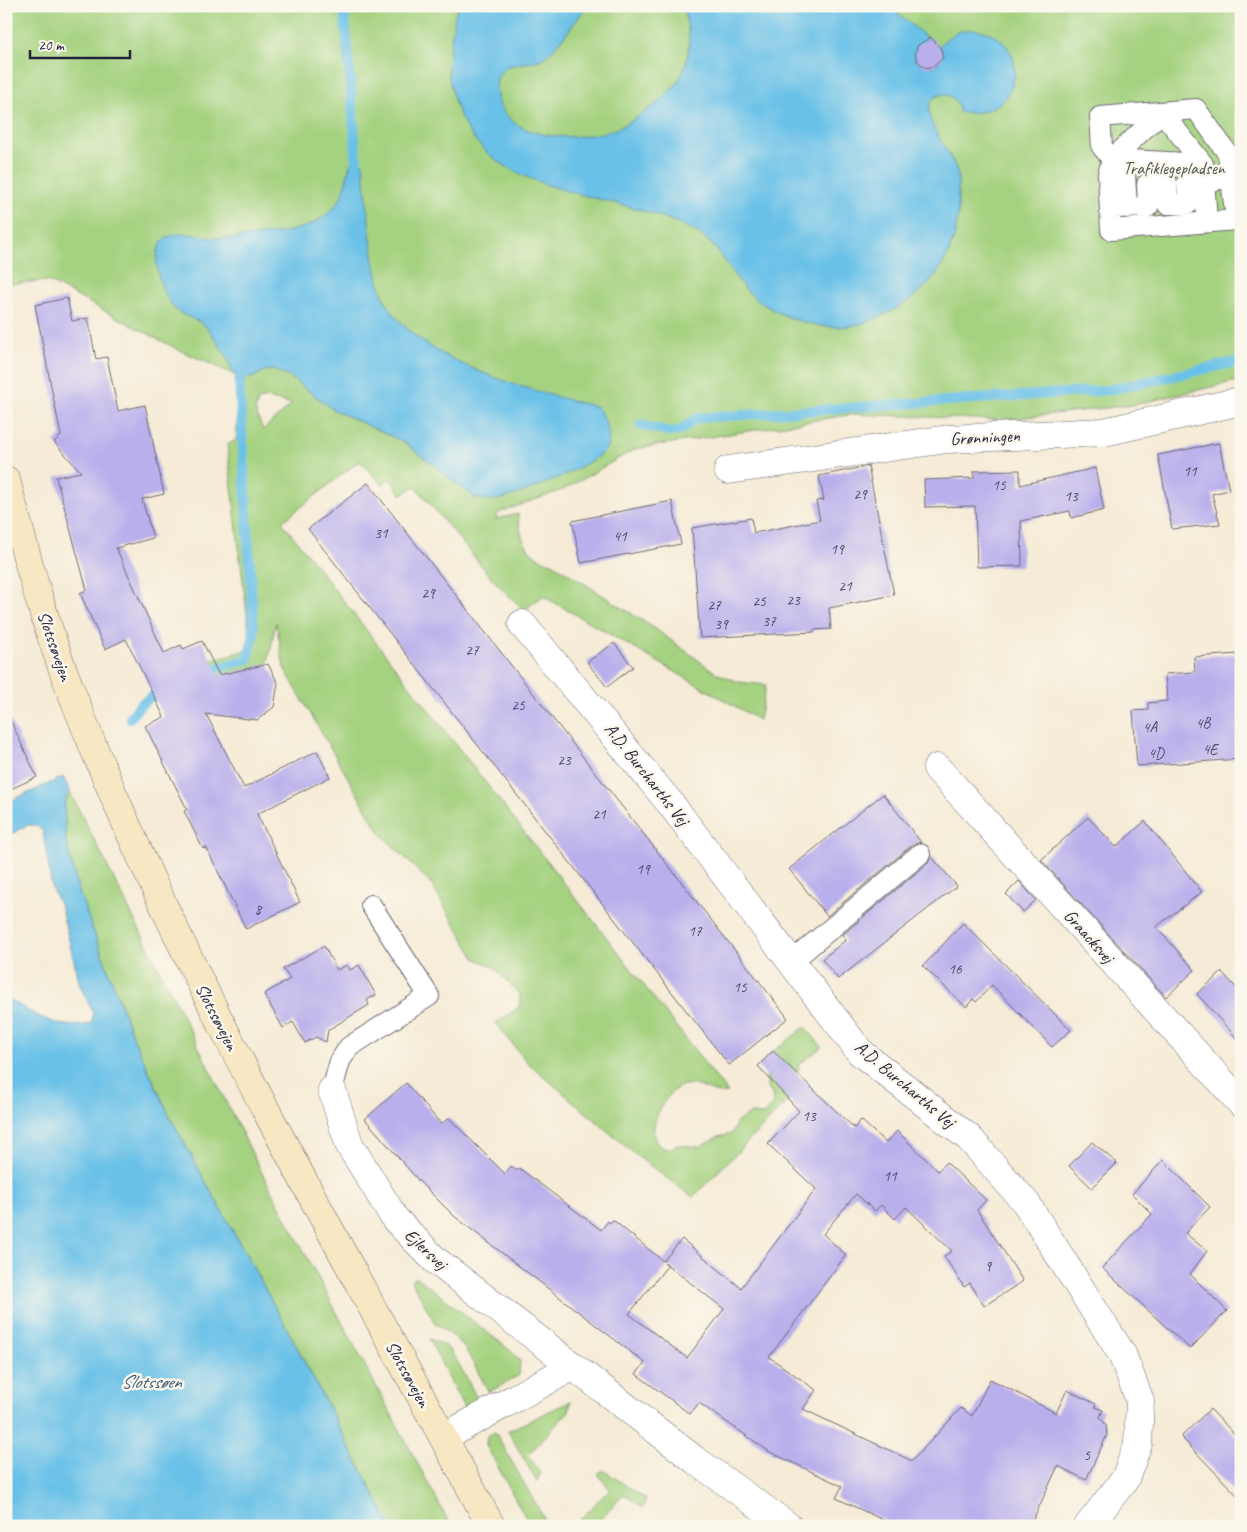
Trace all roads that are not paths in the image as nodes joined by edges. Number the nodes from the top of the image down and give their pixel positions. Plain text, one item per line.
1 (1162, 112) junction
2 (1112, 159) junction
3 (1203, 172) junction
4 (1232, 179) junction
5 (1122, 208) junction
6 (1207, 222) junction
7 (1241, 401) edge
8 (728, 470) dead end
9 (6, 480) edge
10 (522, 624) dead end
11 (937, 768) dead end
12 (920, 854) dead end
13 (371, 906) dead end
14 (791, 962) junction
15 (332, 1090) joint
16 (1241, 1103) edge
17 (572, 1367) junction
18 (444, 1437) junction
19 (491, 1526) edge
20 (788, 1526) edge
21 (1088, 1526) edge

1 - 2 lane
1 - 2 lane
1 - 3 lane
1 - 4 lane
2 - 3 lane
2 - 5 lane
3 - 4 lane
3 - 5 lane
3 - 6 lane
4 - 6 lane
5 - 6 lane
7 - 8 street, Grønningen
9 - 18 main road, Slotssøvejen
10 - 14 street, A.D. Burcharths Vej
11 - 16 street, Graacksvej
12 - 14 lane
13 - 15 lane
14 - 21 street, A.D. Burcharths Vej
15 - 17 street, Ejlersvej
17 - 18 street
17 - 20 street, Ejlersvej
18 - 19 main road, Slotssøvejen

